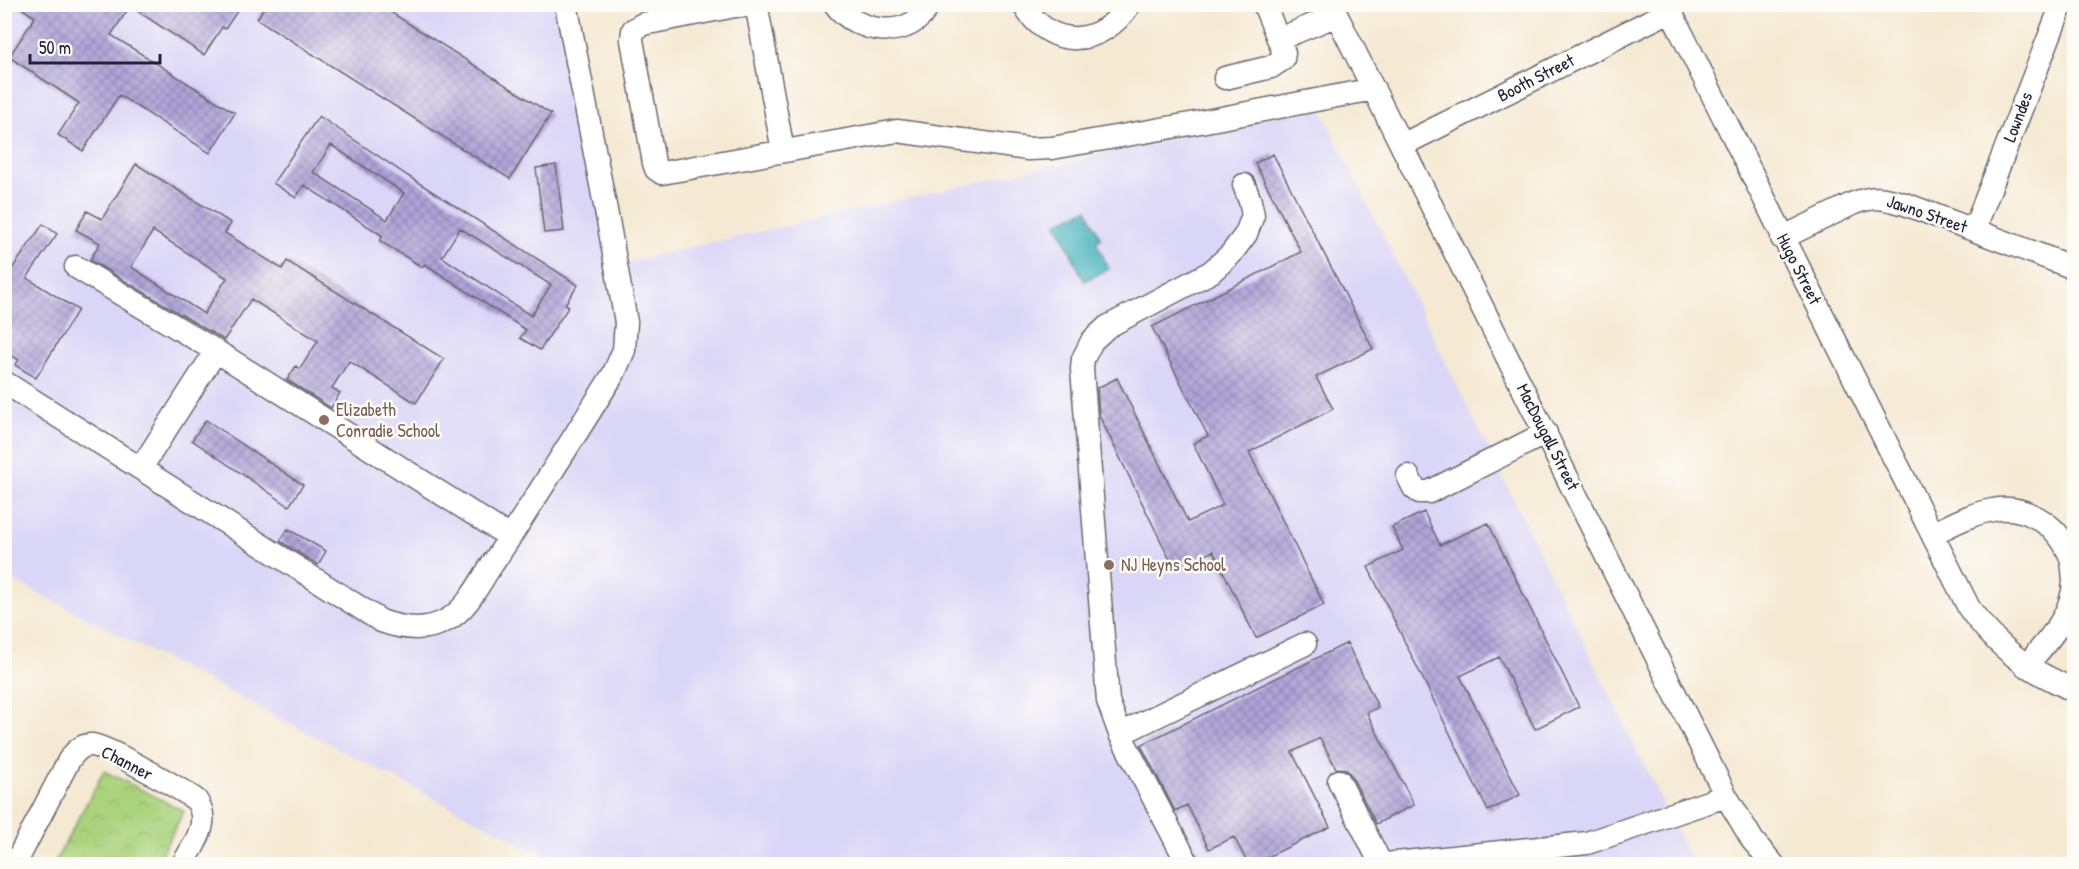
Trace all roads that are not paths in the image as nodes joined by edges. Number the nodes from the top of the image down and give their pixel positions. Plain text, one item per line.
1 (566, 4) edge
2 (835, 4) edge
3 (929, 4) edge
4 (1023, 4) edge
5 (1130, 4) edge
6 (1264, 4) edge
7 (2062, 4) edge
8 (1668, 8) edge
9 (1334, 10) edge
10 (1279, 39) junction
11 (1225, 78) dead end
12 (1374, 89) junction
13 (1402, 145) junction
14 (783, 151) junction
15 (1244, 185) dead end
16 (1974, 230) junction
17 (1782, 238) junction
18 (76, 267) dead end
19 (2074, 268) edge
20 (216, 351) junction
21 (4, 382) edge
22 (1546, 434) junction
23 (141, 468) junction
24 (1408, 476) dead end
25 (1932, 534) junction
26 (510, 537) junction
27 (2074, 580) edge
28 (1305, 644) dead end
29 (2026, 666) junction
30 (2074, 691) edge
31 (1120, 734) junction
32 (1339, 781) dead end
33 (1726, 796) junction
34 (15, 864) edge
35 (183, 864) edge
36 (1188, 864) edge
37 (1381, 864) edge
38 (1386, 864) edge
39 (1773, 864) edge

1 - 26 street
2 - 3 street
4 - 5 street
6 - 10 street
7 - 16 street, Lowndes
8 - 13 street, Booth Street
8 - 17 street, Hugo Street
9 - 10 street
9 - 12 street, MacDougall Street
10 - 11 street
12 - 13 street, MacDougall Street
12 - 14 street
13 - 22 street, MacDougall Street
14 - 14 street
15 - 31 street
16 - 17 street, Jawno Street
16 - 19 street, Jawno Street
17 - 25 street, Hugo Street
18 - 20 street
20 - 23 street
20 - 26 street
21 - 23 street
22 - 24 street
22 - 33 street, MacDougall Street
23 - 26 street
25 - 27 street
25 - 29 street, Hugo Street
27 - 29 street
28 - 31 street
29 - 30 street, Hugo Street
31 - 36 street
32 - 37 street
33 - 38 street
33 - 39 street, MacDougall Street
34 - 35 street, Channer

